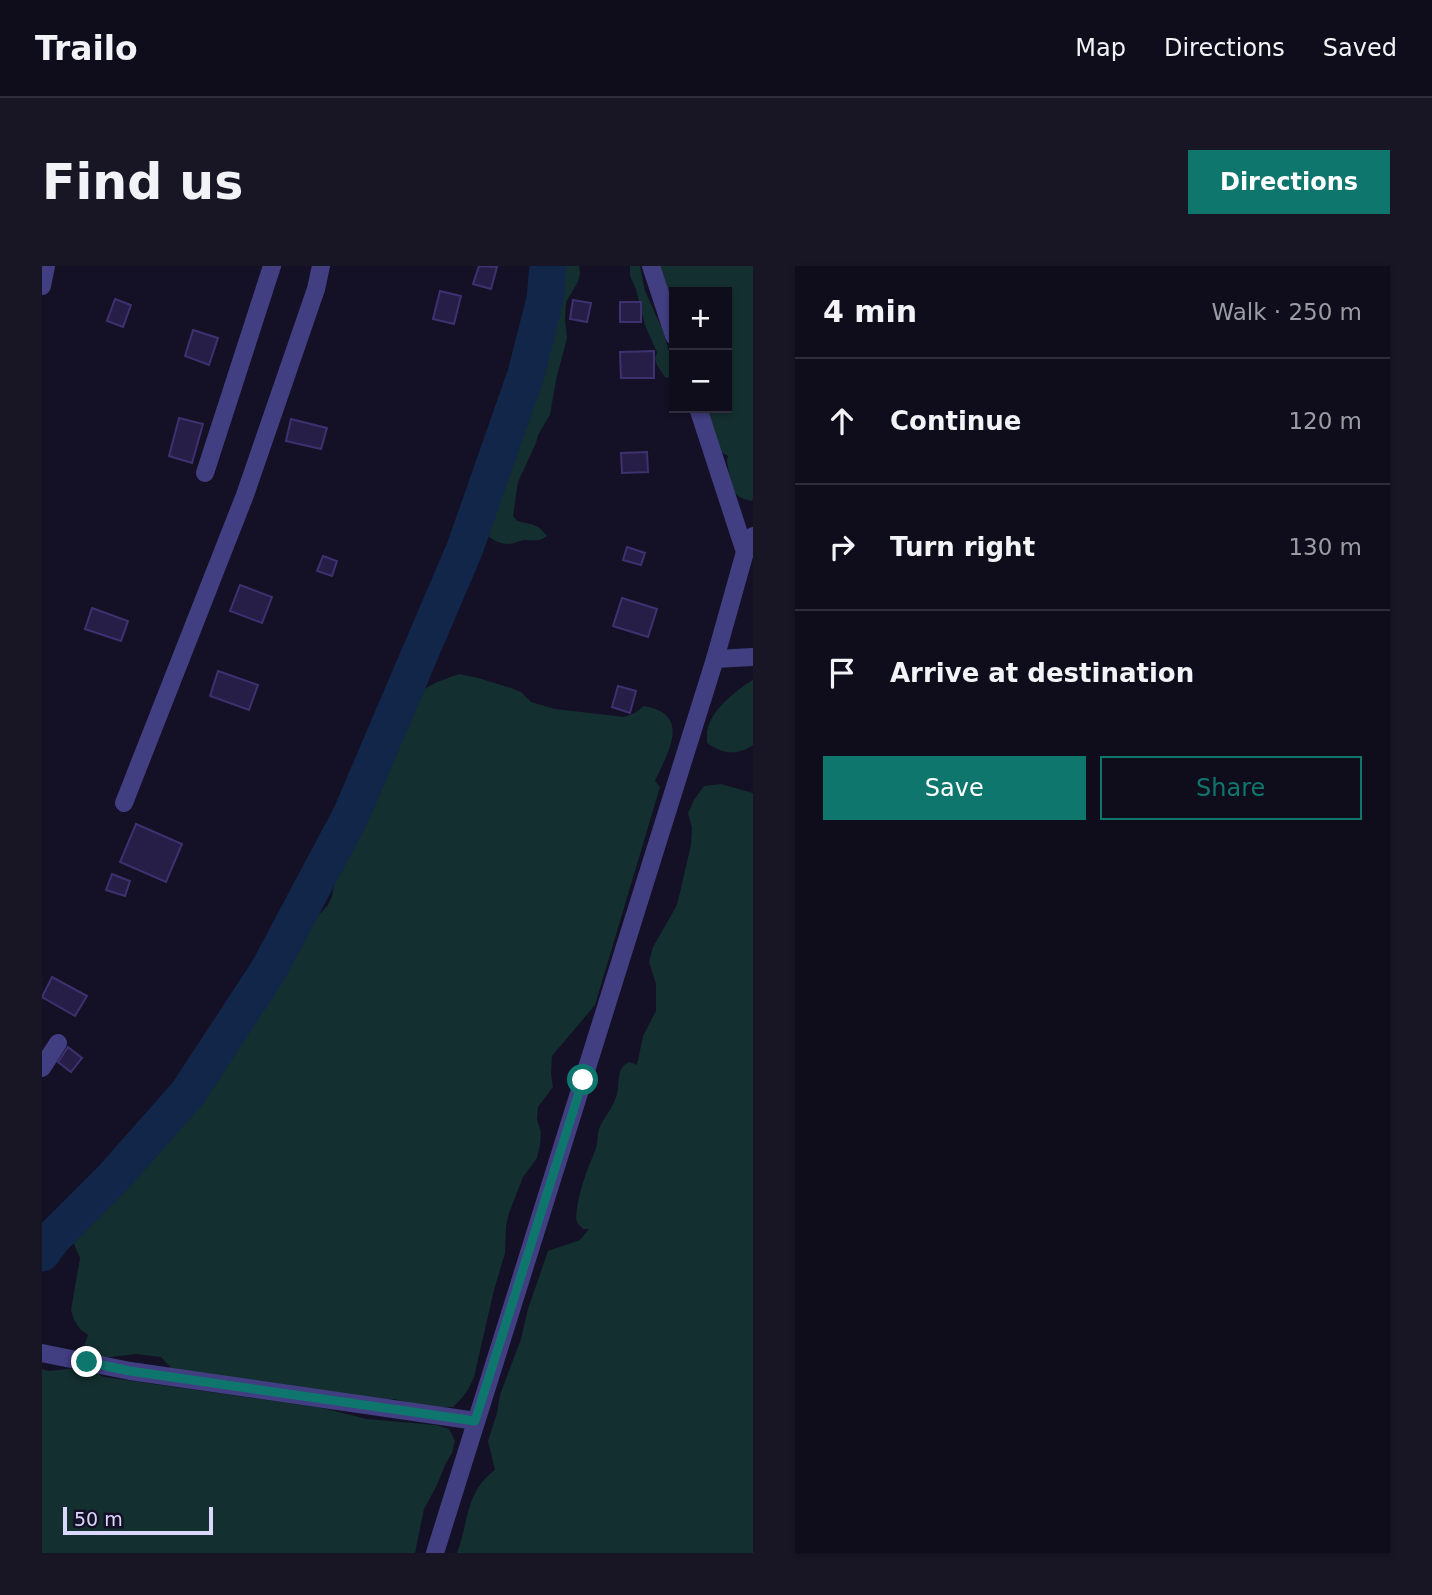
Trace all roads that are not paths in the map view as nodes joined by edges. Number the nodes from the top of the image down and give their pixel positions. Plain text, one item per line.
1 (46, 266) edge
2 (272, 266) edge
3 (321, 266) edge
4 (651, 266) edge
5 (42, 286) edge
6 (669, 321) edge
7 (700, 413) edge
8 (205, 473) dead end
9 (749, 544) edge
10 (753, 657) edge
11 (715, 659) junction
12 (124, 803) dead end
13 (58, 1043) dead end
14 (42, 1068) edge
15 (43, 1353) edge
16 (475, 1421) junction
17 (435, 1553) edge

1 - 5 street
2 - 8 street
3 - 12 street
4 - 6 street
7 - 9 street
9 - 11 street
10 - 11 street
11 - 16 street
13 - 14 street
15 - 16 street
16 - 17 street

